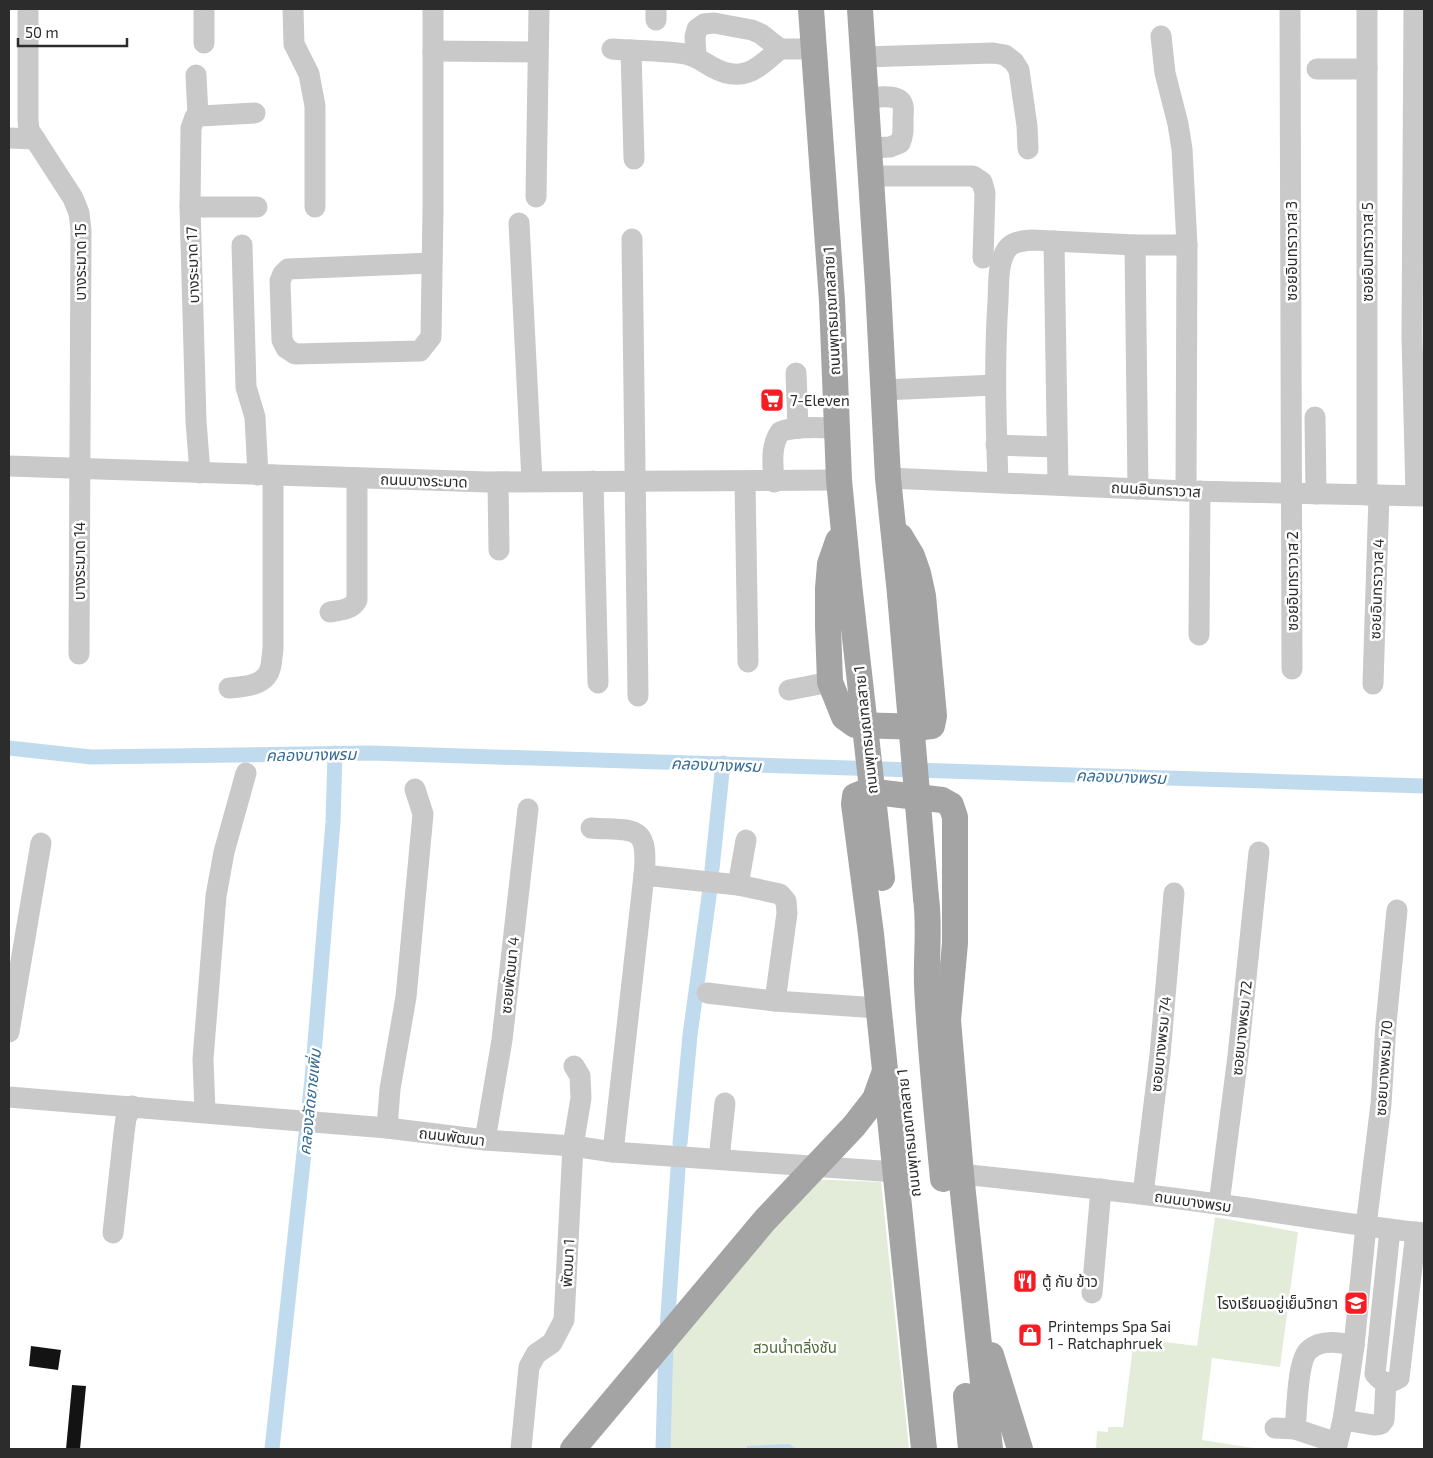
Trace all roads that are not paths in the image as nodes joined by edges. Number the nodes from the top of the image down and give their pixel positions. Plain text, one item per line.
1 (28, 9) edge
2 (204, 9) edge
3 (293, 9) edge
4 (433, 9) edge
5 (538, 9) edge
6 (811, 9) edge
7 (860, 9) edge
8 (1290, 9) edge
9 (1367, 9) edge
10 (1418, 10) edge
11 (1161, 36) dead end
12 (204, 43) dead end
13 (780, 49) junction
14 (813, 49) junction
15 (432, 51) junction
16 (538, 52) junction
17 (696, 57) junction
18 (863, 57) junction
19 (1317, 68) dead end
20 (1367, 69) junction
21 (196, 76) dead end
22 (866, 98) junction
23 (256, 114) dead end
24 (198, 116) junction
25 (9, 138) edge
26 (35, 139) junction
27 (868, 148) junction
28 (1028, 149) dead end
29 (634, 159) dead end
30 (870, 176) junction
31 (536, 196) dead end
32 (257, 206) dead end
33 (190, 207) junction
34 (316, 207) dead end
35 (519, 223) dead end
36 (632, 239) dead end
37 (1054, 241) junction
38 (242, 244) dead end
39 (1135, 245) junction
40 (1187, 245) junction
41 (983, 258) dead end
42 (432, 263) junction
43 (796, 373) dead end
44 (995, 385) junction
45 (883, 390) junction
46 (1316, 417) dead end
47 (798, 428) junction
48 (837, 428) junction
49 (996, 445) junction
50 (1057, 447) junction
51 (9, 466) edge
52 (80, 469) junction
53 (200, 473) junction
54 (265, 475) junction
55 (357, 478) junction
56 (888, 478) junction
57 (636, 480) junction
58 (839, 480) junction
59 (532, 481) junction
60 (593, 481) junction
61 (498, 482) junction
62 (745, 482) junction
63 (774, 482) junction
64 (998, 482) junction
65 (1058, 484) junction
66 (1138, 489) junction
67 (1193, 491) junction
68 (1293, 493) junction
69 (1316, 494) junction
70 (1373, 495) junction
71 (1420, 496) edge
72 (843, 527) junction
73 (894, 527) junction
74 (499, 550) dead end
75 (330, 612) dead end
76 (1199, 635) dead end
77 (79, 654) dead end
78 (748, 662) dead end
79 (1292, 668) dead end
80 (830, 682) junction
81 (598, 684) dead end
82 (1373, 684) dead end
83 (229, 688) dead end
84 (789, 690) dead end
85 (638, 696) dead end
86 (246, 774) dead end
87 (415, 789) dead end
88 (528, 809) dead end
89 (590, 828) dead end
90 (746, 840) dead end
91 (41, 842) dead end
92 (1259, 852) dead end
93 (644, 875) junction
94 (738, 885) junction
95 (1174, 893) dead end
96 (928, 909) junction
97 (1397, 910) dead end
98 (891, 968) junction
99 (707, 993) dead end
100 (775, 1001) junction
101 (878, 1008) junction
102 (948, 1020) junction
103 (9, 1032) edge
104 (881, 1034) junction
105 (574, 1066) dead end
106 (884, 1071) junction
107 (9, 1097) edge
108 (725, 1103) dead end
109 (132, 1106) junction
110 (205, 1112) junction
111 (387, 1128) junction
112 (485, 1140) junction
113 (573, 1146) junction
114 (613, 1152) junction
115 (719, 1159) junction
116 (814, 1166) junction
117 (895, 1172) junction
118 (960, 1174) junction
119 (1101, 1189) junction
120 (1144, 1194) junction
121 (1219, 1204) junction
122 (1366, 1226) junction
123 (1390, 1230) junction
124 (1420, 1232) edge
125 (113, 1233) dead end
126 (1092, 1294) dead end
127 (974, 1299) junction
128 (1354, 1346) junction
129 (1386, 1383) junction
130 (1343, 1420) junction
131 (1337, 1446) edge
132 (521, 1449) edge
133 (573, 1449) edge
134 (924, 1449) edge
135 (942, 1449) edge
136 (971, 1449) edge
137 (990, 1449) edge
138 (1020, 1449) edge

1 - 26 street, บางระมาด 15
2 - 12 street
3 - 34 street
4 - 15 street
5 - 16 street
6 - 14 main road, ถนนพุทธมณฑลสาย 1
7 - 18 main road, ถนนพุทธมณฑลสาย 1
8 - 68 street, ซอยอินทราวาส 3
9 - 20 street, ซอยอินทราวาส 5
10 - 71 street
11 - 40 street
13 - 14 street
13 - 17 street
13 - 17 street
14 - 48 main road, ถนนพุทธมณฑลสาย 1
15 - 16 street
15 - 42 street
16 - 31 street
17 - 29 street
18 - 22 main road, ถนนพุทธมณฑลสาย 1
18 - 28 street
19 - 20 street
20 - 70 street, ซอยอินทราวาส 5
21 - 24 street, บางระมาด 17
22 - 27 main road, ถนนพุทธมณฑลสาย 1
22 - 27 street
23 - 24 street
24 - 33 street, บางระมาด 17
25 - 26 street
26 - 52 street, บางระมาด 15
27 - 30 main road, ถนนพุทธมณฑลสาย 1
30 - 41 street
30 - 45 main road, ถนนพุทธมณฑลสาย 1
32 - 33 street
33 - 53 street, บางระมาด 17
35 - 59 street
36 - 57 street
37 - 39 street
37 - 44 street
37 - 50 street
38 - 54 street
39 - 40 street
39 - 66 street
40 - 67 street
42 - 42 street
43 - 47 street
44 - 45 street
44 - 49 street
45 - 56 main road, ถนนพุทธมณฑลสาย 1
46 - 69 street
47 - 48 street
47 - 63 street
48 - 58 main road, ถนนพุทธมณฑลสาย 1
49 - 50 street
49 - 64 street
50 - 65 street
51 - 52 street, ถนนบางระมาด
52 - 53 street, ถนนบางระมาด
52 - 77 street, บางระมาด 14
53 - 54 street, ถนนบางระมาด
54 - 55 street, ถนนบางระมาด
54 - 83 street
55 - 61 street, ถนนบางระมาด
55 - 75 street
56 - 64 street, ถนนอินทราวาส
56 - 73 main road, ถนนพุทธมณฑลสาย 1
57 - 60 street, ถนนบางระมาด
57 - 62 street, ถนนบางระมาด
57 - 85 street
58 - 63 street, ถนนบางระมาด
58 - 72 main road, ถนนพุทธมณฑลสาย 1
59 - 60 street, ถนนบางระมาด
59 - 61 street, ถนนบางระมาด
60 - 81 street
61 - 74 street
62 - 63 street, ถนนบางระมาด
62 - 78 street
64 - 65 street, ถนนอินทราวาส
65 - 66 street, ถนนอินทราวาส
66 - 67 street, ถนนอินทราวาส
67 - 68 street, ถนนอินทราวาส
67 - 76 street
68 - 69 street, ถนนอินทราวาส
68 - 79 street, ซอยอินทราวาส 2
69 - 70 street, ถนนอินทราวาส
70 - 71 street, ถนนอินทราวาส
70 - 82 street, ซอยอินทราวาส 4
72 - 80 main road
72 - 98 main road, ถนนพุทธมณฑลสาย 1, bridge
73 - 80 main road
73 - 96 main road, ถนนพุทธมณฑลสาย 1, bridge
80 - 84 street
86 - 110 street
87 - 111 street
88 - 112 street, ซอยพัฒนา 4
89 - 93 street
90 - 94 street
91 - 103 street
92 - 121 street, ซอยบางพรม 72
93 - 94 street
93 - 114 street
94 - 100 street
95 - 120 street, ซอยบางพรม 74
96 - 102 main road
96 - 136 main road, ถนนพุทธมณฑลสาย 1
97 - 122 street, ซอยบางพรม 70
98 - 104 main road
98 - 135 main road, ถนนพุทธมณฑลสาย 1
99 - 100 street
100 - 101 street
101 - 102 main road
101 - 104 main road
102 - 118 main road
104 - 106 main road
105 - 113 street, พัฒนา 1
106 - 116 main road
106 - 117 main road
107 - 109 street, ถนนพัฒนา
108 - 115 street
109 - 110 street, ถนนพัฒนา
109 - 125 street
110 - 111 street, ถนนพัฒนา
111 - 112 street, ถนนพัฒนา
112 - 113 street, ถนนพัฒนา
113 - 114 street, ถนนพัฒนา
113 - 132 street, พัฒนา 1
114 - 115 street, ถนนพัฒนา
115 - 116 street, ถนนพัฒนา
116 - 117 street, ถนนพัฒนา
116 - 133 main road
117 - 134 main road
118 - 119 street, ถนนบางพรม
118 - 127 main road
119 - 120 street, ถนนบางพรม
119 - 126 street
120 - 121 street, ถนนบางพรม
121 - 122 street, ถนนบางพรม
122 - 123 street, ถนนบางพรม
122 - 128 street, ซอยบางพรม 70
123 - 124 street, ถนนบางพรม
123 - 129 street
124 - 129 street
127 - 137 main road
127 - 138 main road
128 - 130 street, ซอยบางพรม 70
128 - 131 street
129 - 130 street
130 - 131 street, ซอยบางพรม 70

